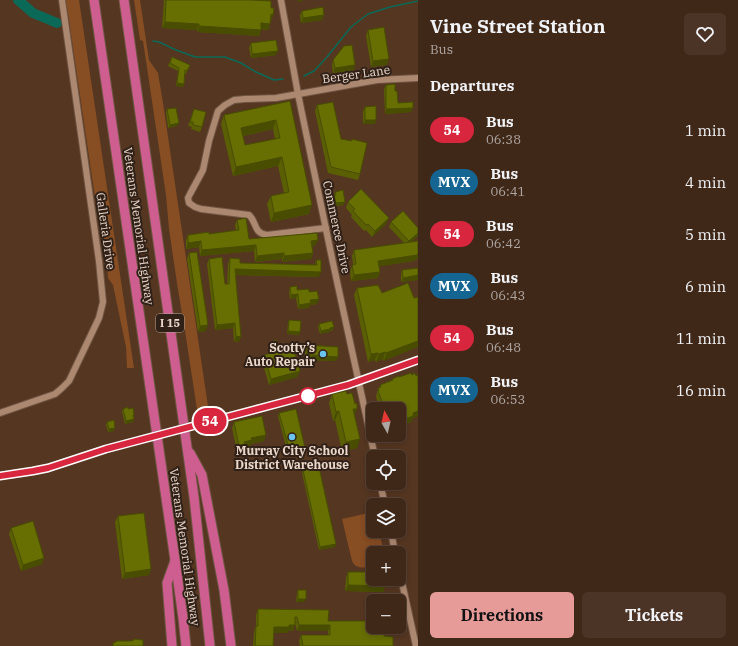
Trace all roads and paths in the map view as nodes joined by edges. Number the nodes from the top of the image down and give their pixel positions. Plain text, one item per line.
1 (62, 0) edge
2 (94, 0) edge
3 (124, 0) edge
4 (281, 0) edge
5 (418, 78) edge
6 (298, 94) junction
7 (326, 228) junction
8 (418, 360) edge
9 (359, 382) junction
10 (0, 413) edge
11 (187, 448) junction
12 (374, 450) edge
13 (0, 476) edge
14 (175, 560) junction
15 (403, 586) edge
16 (172, 646) edge
17 (186, 646) edge
18 (210, 646) edge
19 (231, 646) edge
20 (416, 646) edge

1 - 10 street, Galleria Drive
2 - 14 highway, Veterans Memorial Highway / I 15
3 - 11 highway, Veterans Memorial Highway / I 15
4 - 6 street, Commerce Drive
5 - 6 street, Berger Lane
6 - 7 street, Commerce Drive
6 - 7 street, Berger Lane
7 - 9 street, Commerce Drive
8 - 9 street
9 - 12 street, Commerce Drive
9 - 13 street, bridge
11 - 18 highway, Veterans Memorial Highway / I 15
11 - 19 highway
14 - 16 highway
14 - 17 highway, Veterans Memorial Highway / I 15
15 - 20 street

